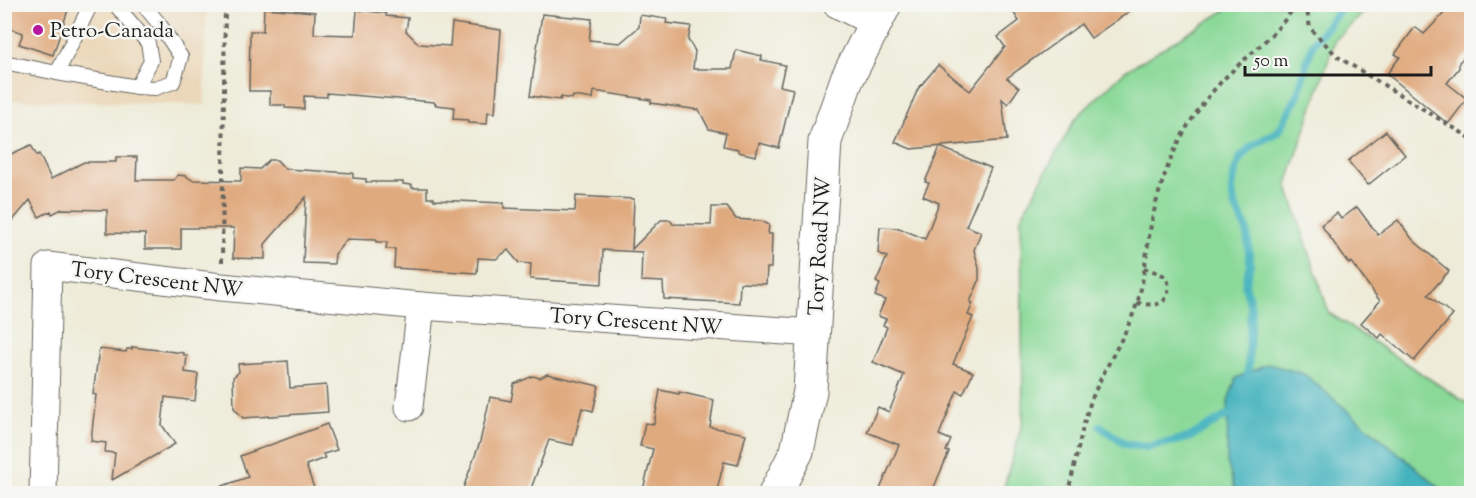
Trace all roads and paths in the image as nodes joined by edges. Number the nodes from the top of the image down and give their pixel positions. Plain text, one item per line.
1 (91, 4) edge
2 (115, 4) edge
3 (143, 4) edge
4 (225, 4) edge
5 (837, 4) edge
6 (1296, 4) edge
7 (1306, 4) edge
8 (880, 14) edge
9 (4, 62) edge
10 (57, 73) junction
11 (137, 87) junction
12 (1472, 139) edge
13 (1144, 268) junction
14 (221, 287) junction
15 (1137, 303) junction
16 (421, 306) junction
17 (814, 333) junction
18 (409, 407) dead end
19 (1067, 492) edge
20 (43, 494) edge
21 (775, 494) edge
22 (1080, 494) edge

1 - 10 lane
2 - 11 lane
3 - 11 lane
4 - 14 path
5 - 8 street
6 - 13 path
7 - 12 path
8 - 17 street, Tory Road NW
9 - 10 lane
10 - 11 lane
13 - 15 path
13 - 15 path
14 - 16 street, Tory Crescent NW
14 - 20 street, Tory Crescent NW
15 - 19 path
16 - 17 street, Tory Crescent NW
16 - 18 street
17 - 21 street, Tory Road NW
19 - 22 path

